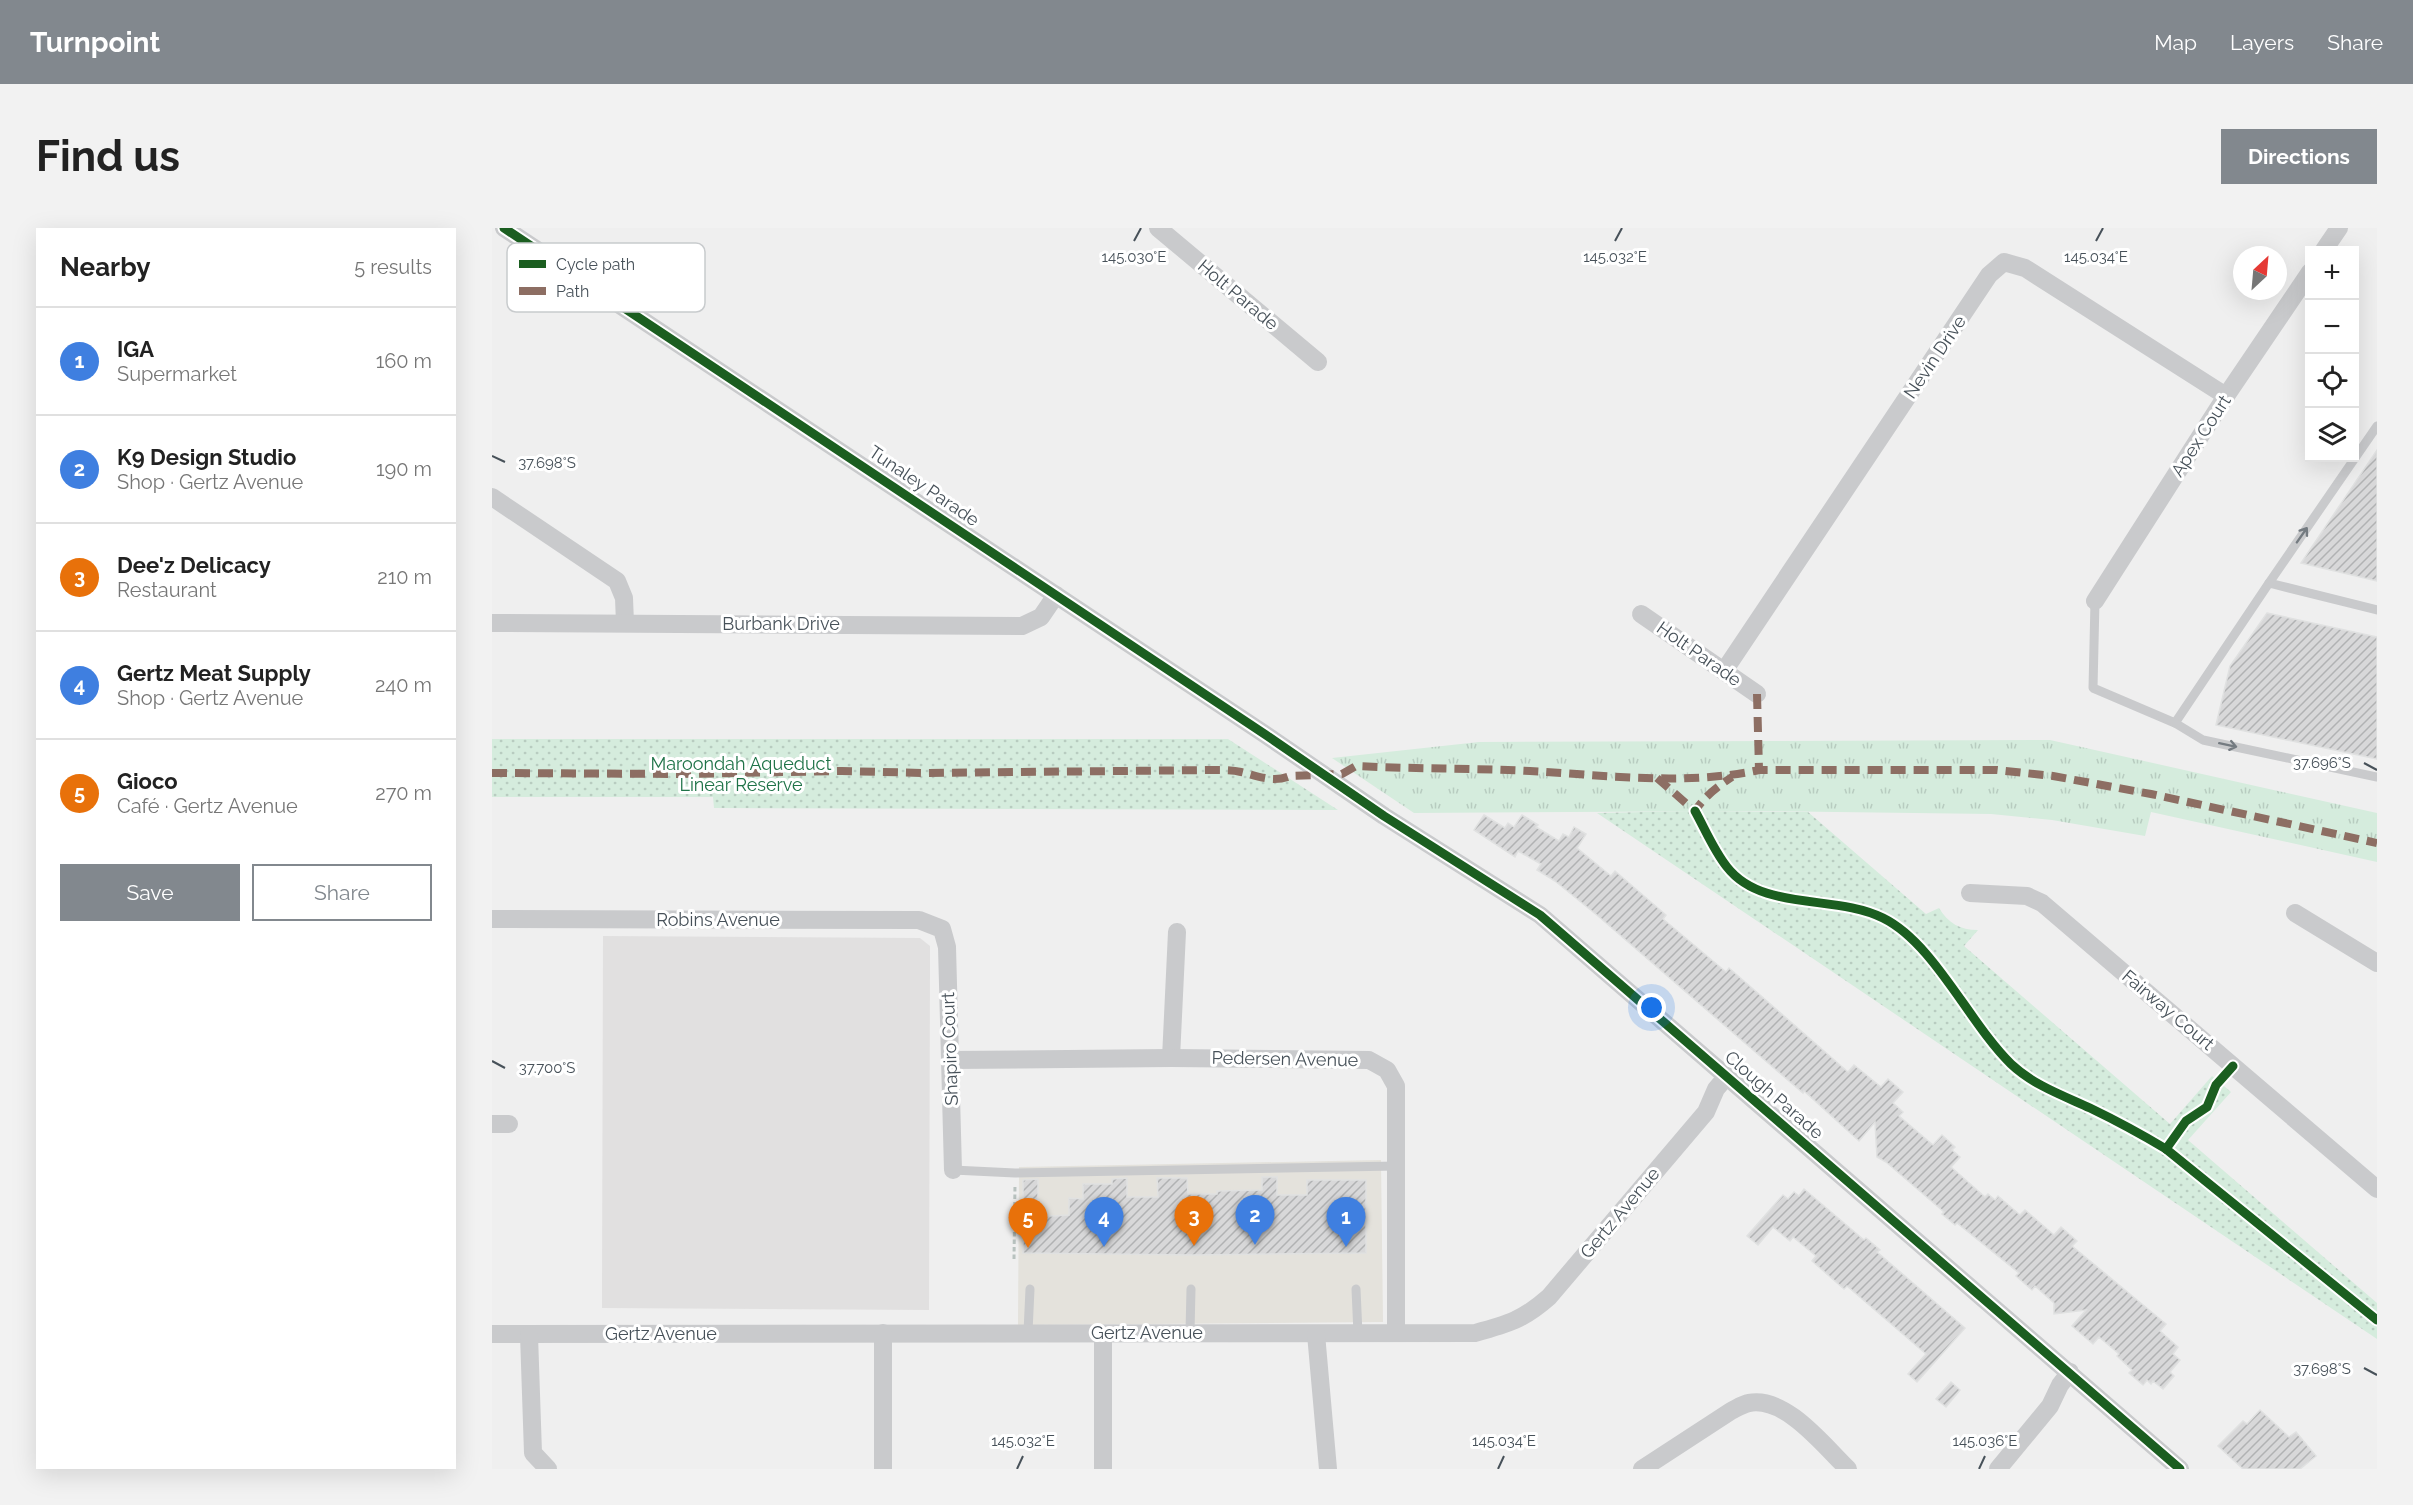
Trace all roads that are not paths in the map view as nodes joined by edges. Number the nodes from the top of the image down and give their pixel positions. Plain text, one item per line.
1 (504, 228) edge
2 (1158, 228) edge
3 (2339, 228) edge
4 (527, 243) edge
5 (2327, 246) edge
6 (2305, 279) edge
7 (631, 312) edge
8 (1318, 362) dead end
9 (2226, 396) junction
10 (2377, 426) edge
11 (492, 497) edge
12 (2269, 583) junction
13 (1056, 596) junction
14 (2095, 601) joint
15 (2377, 610) edge
16 (1641, 614) dead end
17 (492, 623) edge
18 (625, 623) junction
19 (1724, 671) junction
20 (1757, 694) dead end
21 (2175, 723) junction
22 (1323, 775) joint
23 (2377, 777) edge
24 (1970, 893) dead end
25 (2295, 913) dead end
26 (492, 919) edge
27 (942, 928) joint
28 (1177, 932) dead end
29 (2377, 963) edge
30 (1171, 1058) junction
31 (951, 1060) junction
32 (1732, 1081) junction
33 (1397, 1166) junction
34 (953, 1170) joint
35 (2377, 1189) edge
36 (1030, 1289) dead end
37 (1191, 1289) dead end
38 (1356, 1289) dead end
39 (1028, 1332) junction
40 (1190, 1332) junction
41 (883, 1333) junction
42 (1396, 1333) junction
43 (492, 1334) edge
44 (1103, 1334) junction
45 (1316, 1334) junction
46 (1358, 1334) junction
47 (529, 1335) junction
48 (2075, 1377) junction
49 (548, 1469) edge
50 (883, 1469) edge
51 (1103, 1469) edge
52 (1328, 1469) edge
53 (1642, 1469) edge
54 (1848, 1469) edge
55 (1998, 1469) edge
56 (2180, 1469) edge

1 - 4 street, Tunaley Parade
2 - 8 street, Holt Parade
3 - 5 street
6 - 9 street, Apex Court
7 - 13 street, Tunaley Parade
9 - 14 street, Apex Court
9 - 19 street, Nevin Drive
12 -> 10 lane
11 - 18 street
12 - 15 lane
12 - 21 lane
13 - 18 street, Burbank Drive
13 - 22 street, Tunaley Parade
14 - 21 lane
16 - 19 street, Holt Parade
17 - 18 street, Burbank Drive
19 - 20 street, Holt Parade
21 -> 23 lane
22 - 32 street, Clough Parade
24 - 35 street, Fairway Court
25 - 29 street
26 - 27 street, Robins Avenue
27 - 31 street, Shapiro Court
28 - 30 street
30 - 31 street, Pedersen Avenue
30 - 33 street, Pedersen Avenue
31 - 34 street, Shapiro Court
32 - 42 street, Gertz Avenue
32 - 48 street, Clough Parade
33 - 34 lane
33 - 42 street, Pedersen Avenue
36 - 39 lane
37 - 40 lane
38 - 46 lane
39 - 41 street, Gertz Avenue
39 - 44 street, Gertz Avenue
40 - 44 street, Gertz Avenue
40 - 45 street, Gertz Avenue
41 - 47 street, Gertz Avenue
41 - 50 street
42 - 46 street, Gertz Avenue
43 - 47 street, Gertz Avenue
44 - 51 street
45 - 46 street, Gertz Avenue
45 - 52 street
47 - 49 street
48 - 55 street
48 - 56 street, Clough Parade
53 - 54 street

